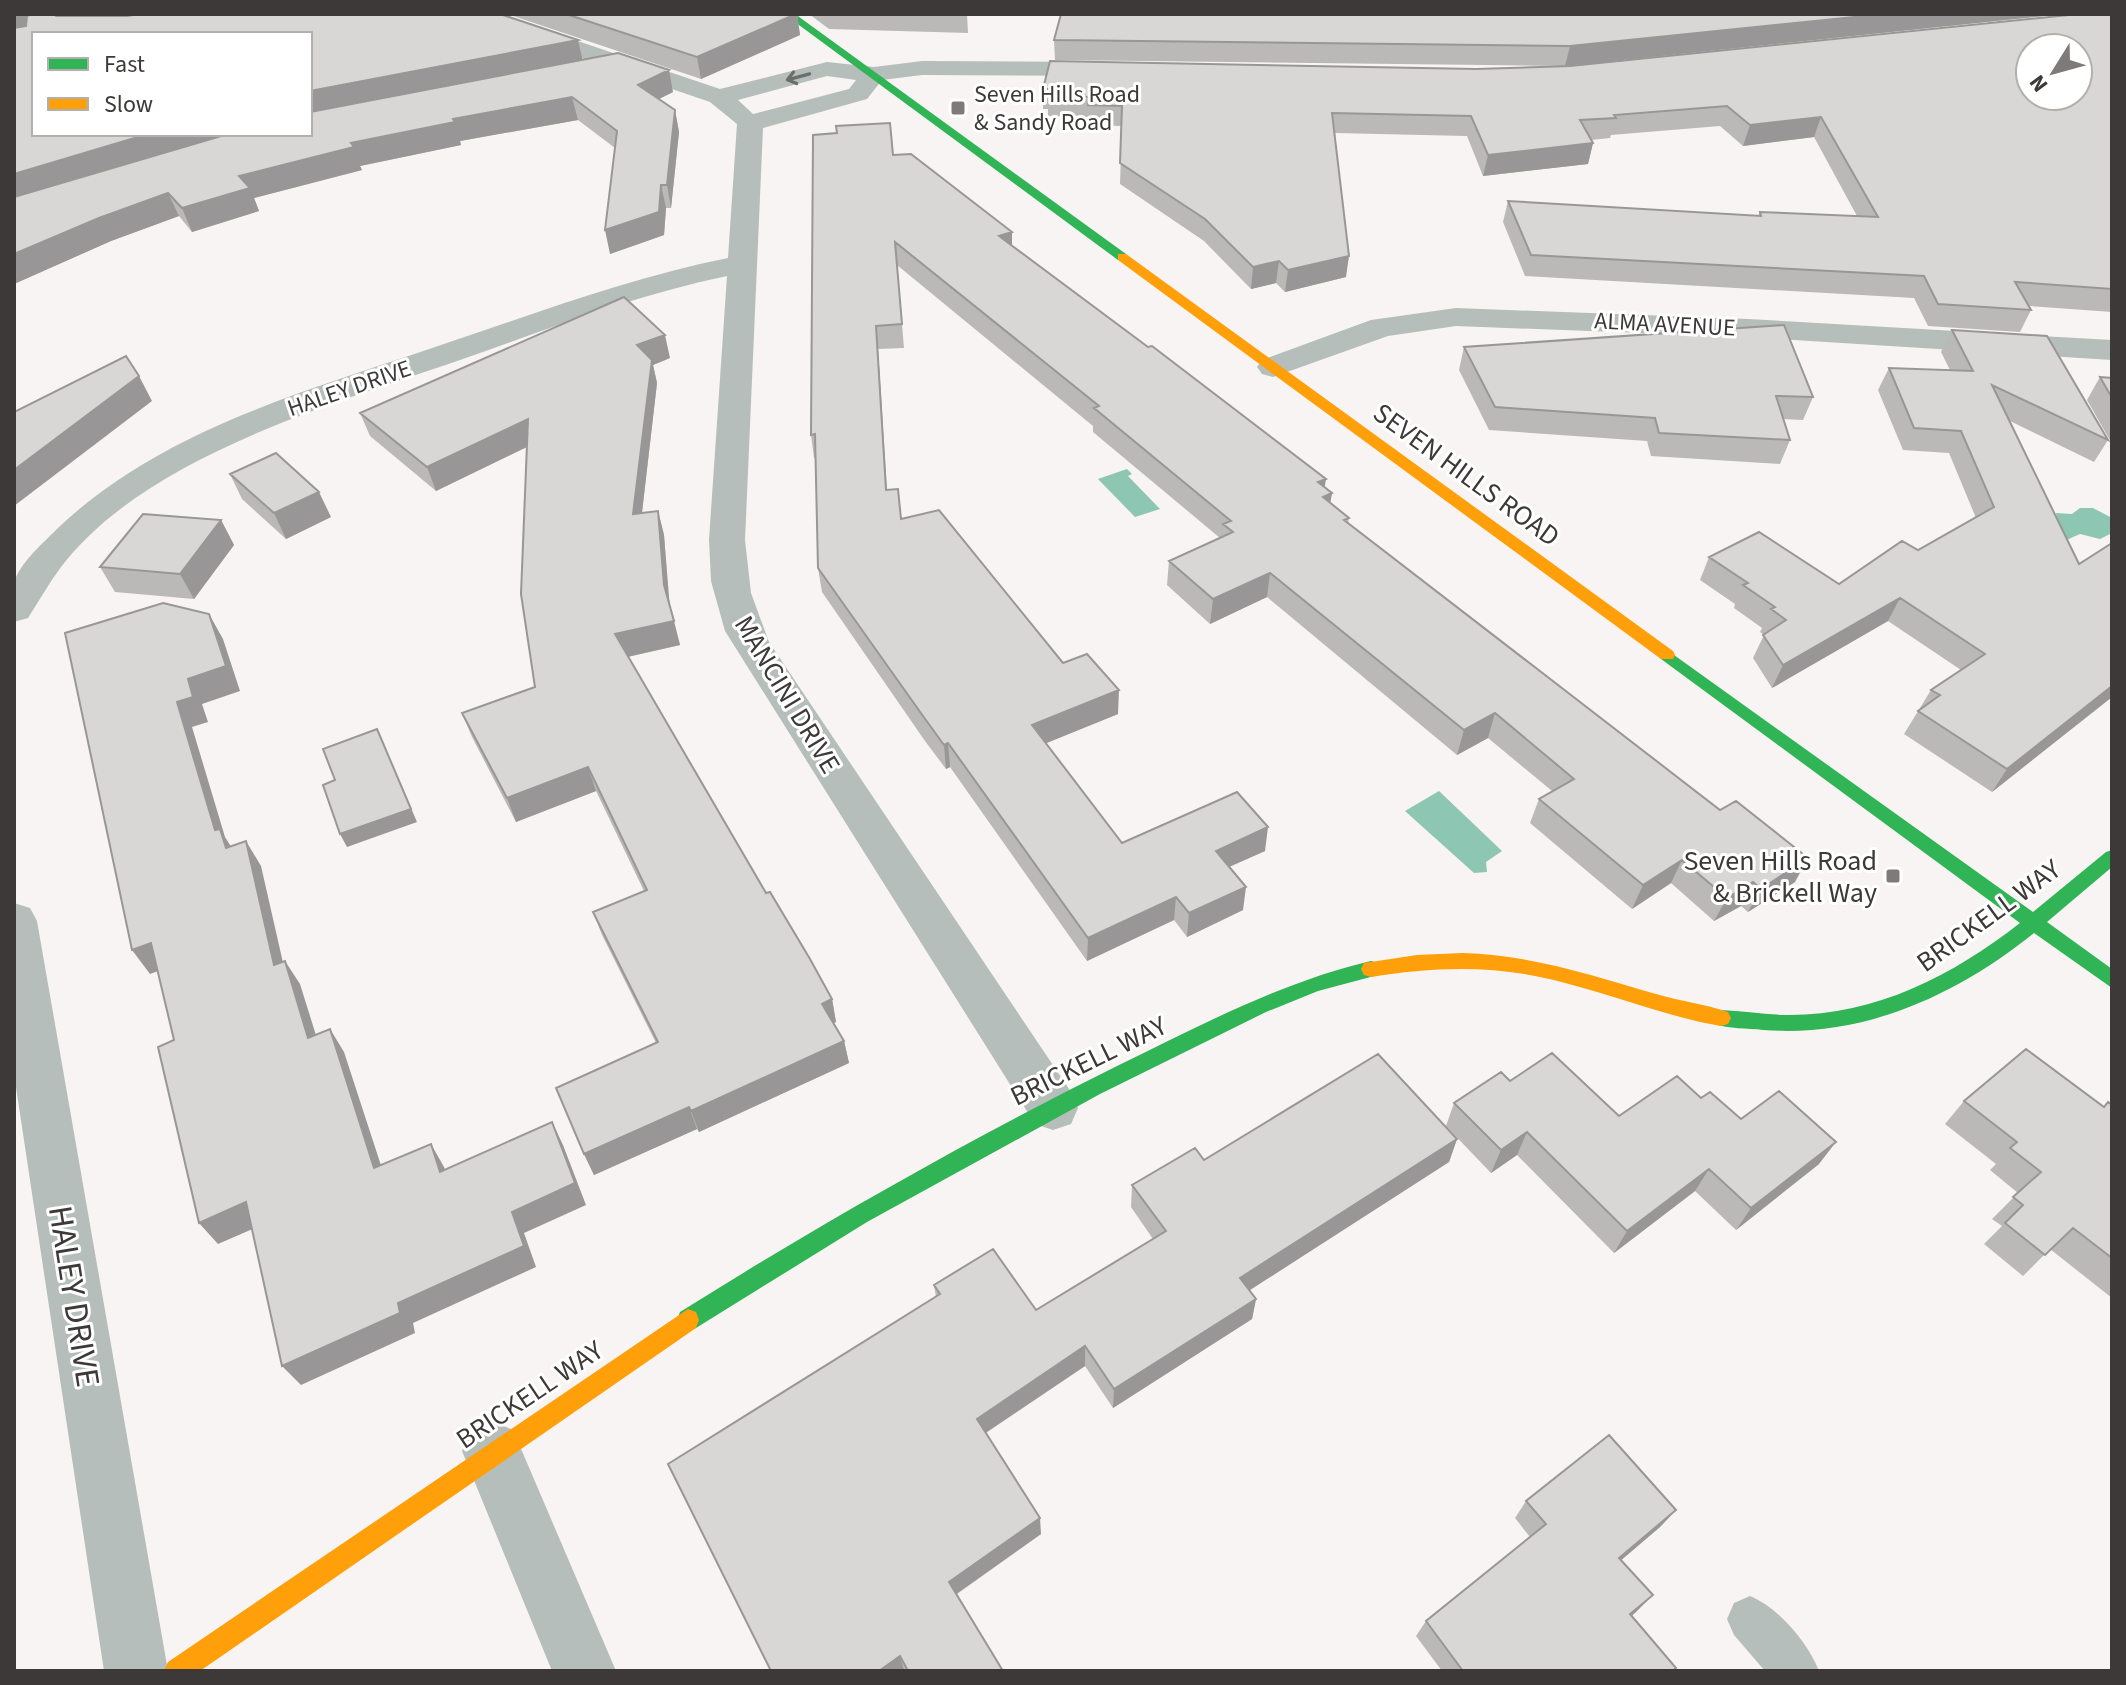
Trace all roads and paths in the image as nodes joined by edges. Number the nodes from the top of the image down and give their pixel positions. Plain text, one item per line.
1 (475, 14) edge
2 (789, 14) edge
3 (623, 65) junction
4 (1135, 70) edge
5 (874, 74) junction
6 (568, 75) edge
7 (719, 97) junction
8 (750, 123) junction
9 (740, 264) junction
10 (2112, 350) edge
11 (1273, 367) junction
12 (14, 609) edge
13 (2112, 857) edge
14 (14, 921) edge
15 (2033, 922) junction
16 (2112, 980) edge
17 (1053, 1108) junction
18 (492, 1451) junction
19 (1750, 1619) dead end
20 (136, 1671) edge
21 (177, 1671) edge
22 (584, 1671) edge
23 (1796, 1671) edge

1 - 3 street
2 - 5 street, SEVEN HILLS ROAD
3 - 6 street
3 - 7 street
4 - 5 street
5 -> 7 street
5 - 8 street
5 - 11 street, SEVEN HILLS ROAD
7 - 8 street
8 - 9 street, MANCINI DRIVE
9 - 12 street, HALEY DRIVE
9 - 17 street, MANCINI DRIVE
10 - 11 street, ALMA AVENUE
11 - 15 street, SEVEN HILLS ROAD
13 - 15 street, BRICKELL WAY
14 - 20 street, HALEY DRIVE
15 - 16 street, SEVEN HILLS ROAD
15 - 17 street, BRICKELL WAY
17 - 18 street, BRICKELL WAY
18 - 21 street, BRICKELL WAY
18 - 22 street
19 - 23 lane

